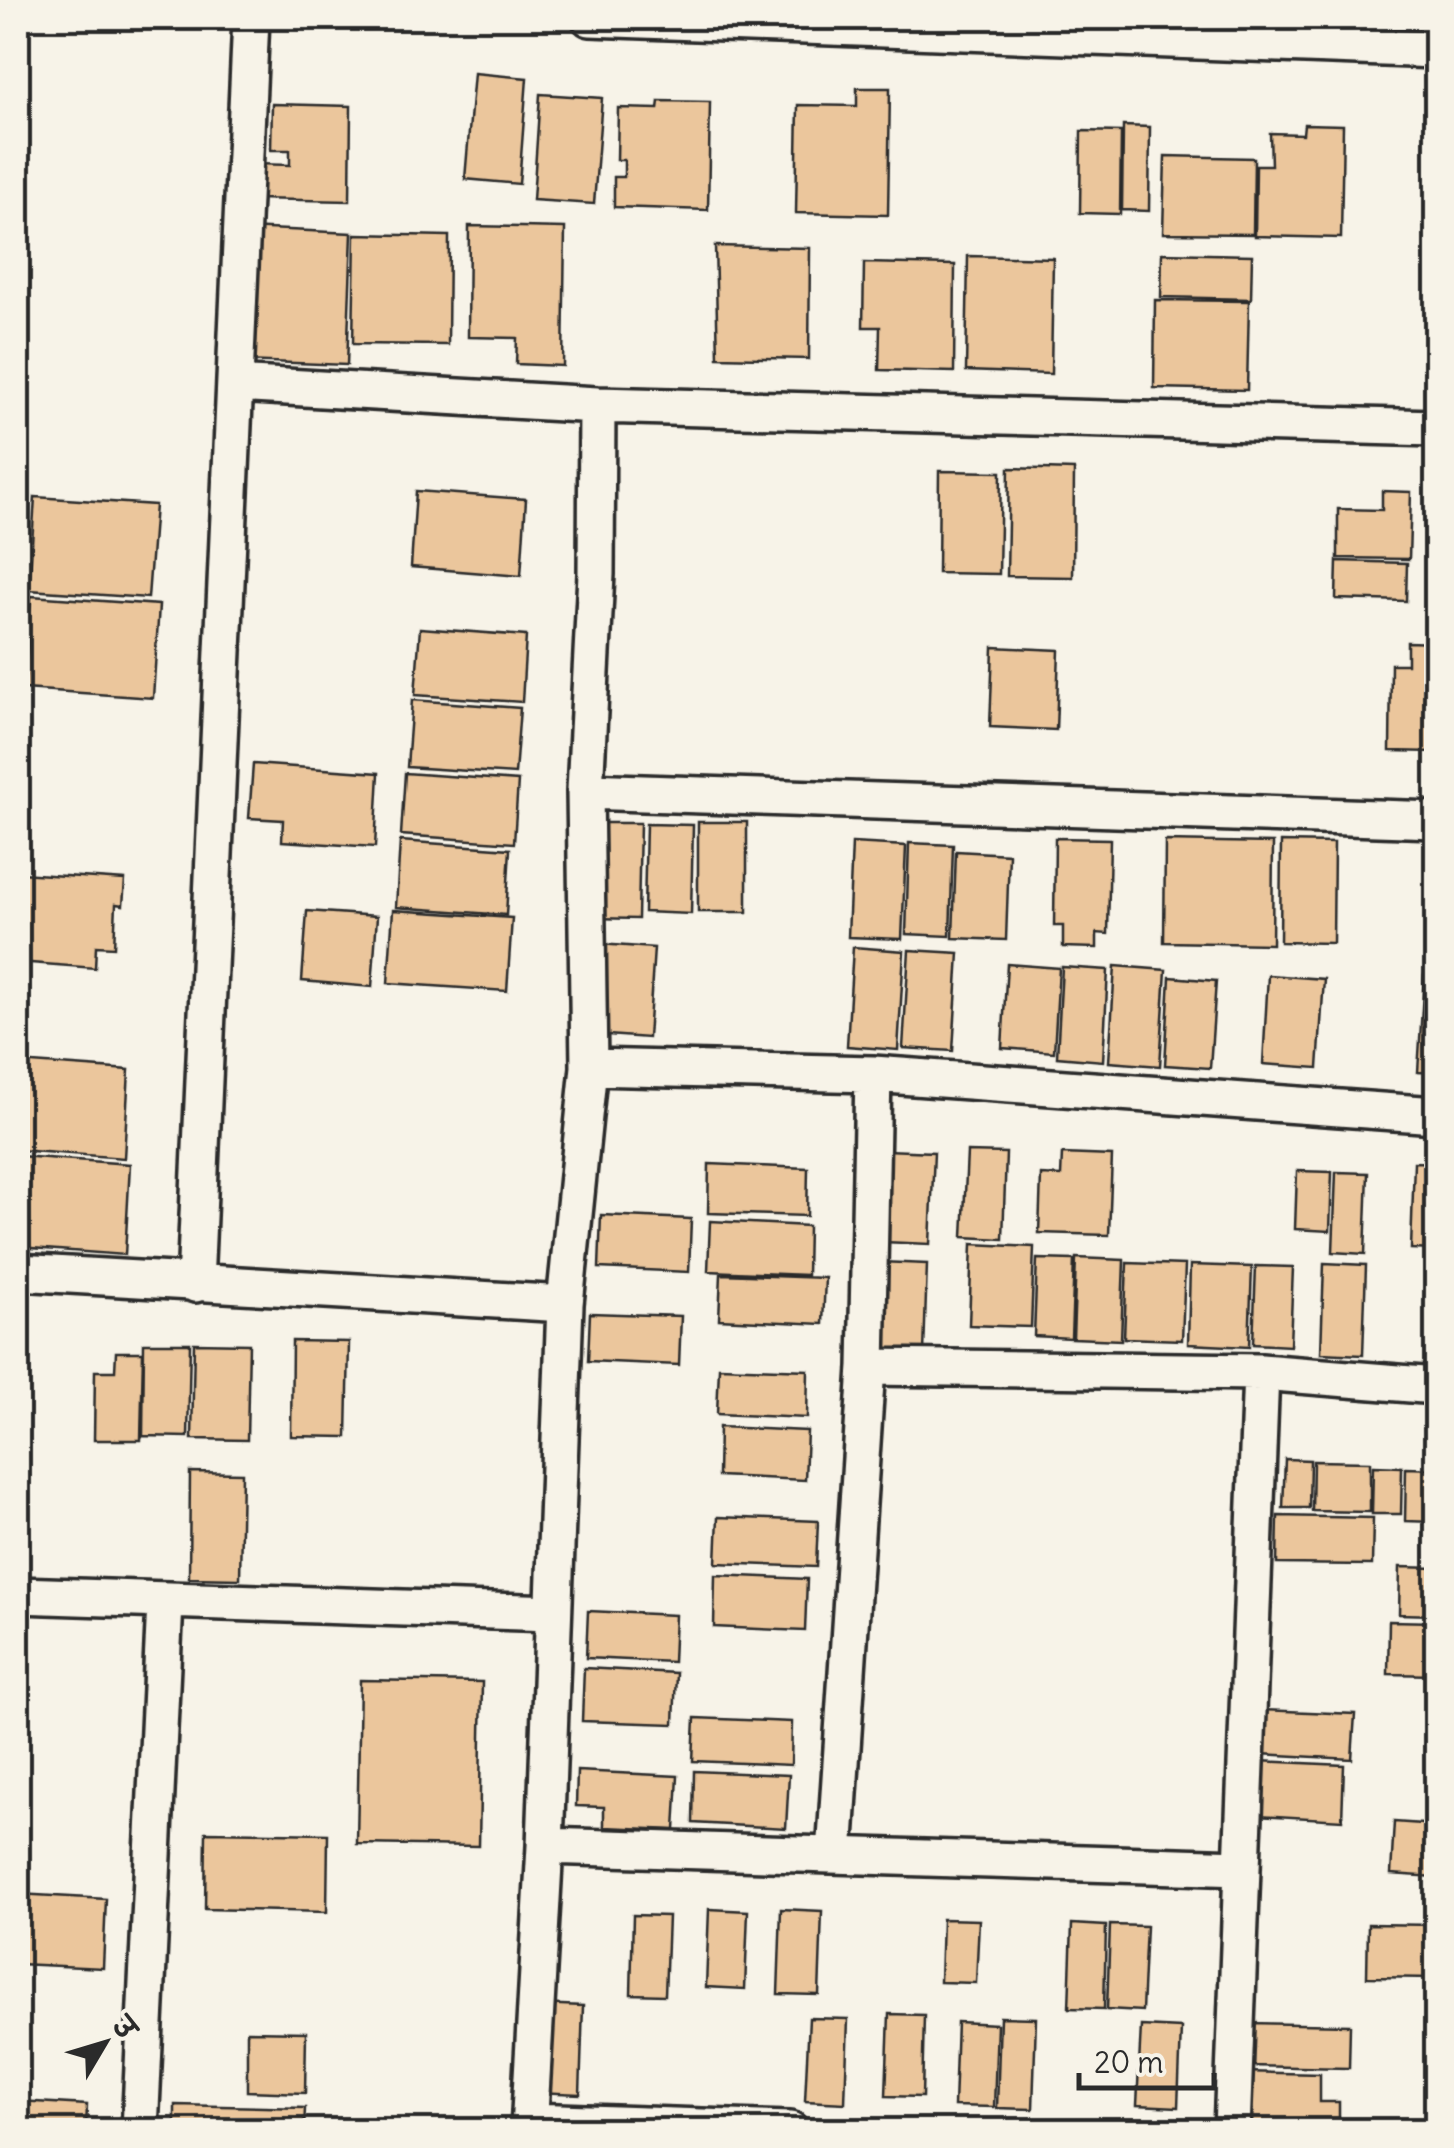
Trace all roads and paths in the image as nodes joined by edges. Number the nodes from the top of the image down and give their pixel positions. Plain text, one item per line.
1 (251, 18) edge
2 (590, 18) edge
3 (1436, 50) edge
4 (236, 384) junction
5 (597, 405) junction
6 (1436, 428) edge
7 (585, 791) junction
8 (1436, 820) edge
9 (590, 1067) junction
10 (873, 1074) junction
11 (1436, 1115) edge
12 (18, 1272) edge
13 (195, 1284) junction
14 (565, 1304) junction
15 (867, 1367) junction
16 (1261, 1372) junction
17 (1436, 1386) edge
18 (18, 1596) edge
19 (164, 1602) junction
20 (553, 1613) junction
21 (545, 1846) junction
22 (836, 1855) junction
23 (1242, 1868) junction
24 (529, 2126) edge
25 (140, 2130) edge
26 (790, 2130) edge
27 (1232, 2130) edge

1 - 4 street
2 - 3 street
4 - 5 street
4 - 13 street
5 - 6 street
5 - 7 street
7 - 8 street
7 - 9 street
9 - 10 street
9 - 14 street
10 - 11 street
10 - 15 street
12 - 13 street
13 - 14 street
14 - 20 street
15 - 16 street
15 - 22 street
16 - 17 street
16 - 23 street
18 - 19 street
19 - 20 street
19 - 25 street
20 - 21 street
21 - 22 street
21 - 24 street
22 - 23 street
23 - 27 street
24 - 26 street

